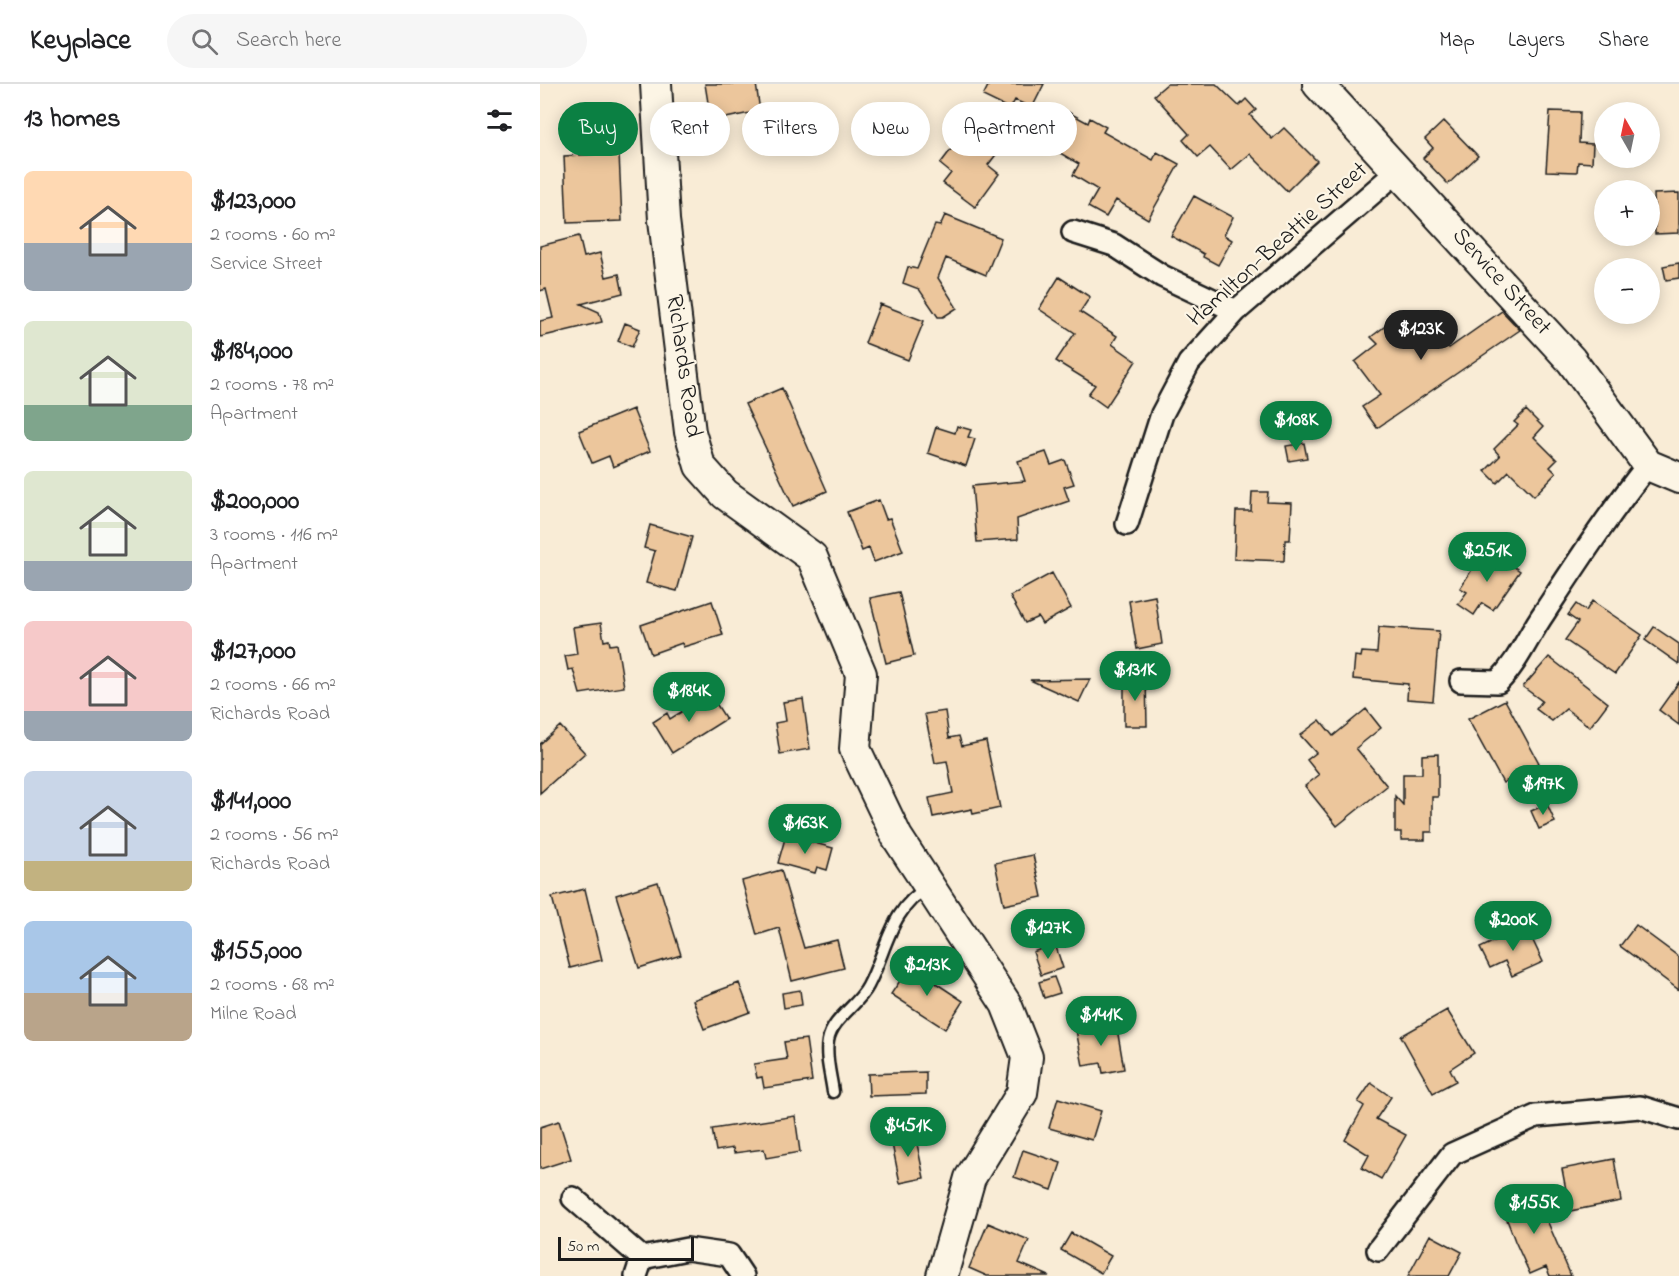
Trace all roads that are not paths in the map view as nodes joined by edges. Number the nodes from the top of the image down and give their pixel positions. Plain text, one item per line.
1 (656, 84) edge
2 (1318, 84) edge
3 (1399, 170) junction
4 (1073, 232) dead end
5 (1236, 311) junction
6 (1648, 465) junction
7 (1679, 478) edge
8 (1127, 524) dead end
9 (1461, 681) dead end
10 (929, 886) junction
11 (833, 1092) dead end
12 (1679, 1119) edge
13 (573, 1198) dead end
14 (1378, 1250) dead end
15 (639, 1267) edge
16 (743, 1276) edge
17 (942, 1276) edge

1 - 10 street, Richards Road
2 - 3 street, Service Street
3 - 5 street, Hamilton-Beattie Street
3 - 6 street, Service Street
4 - 5 street
5 - 8 street, Hamilton-Beattie Street
6 - 7 street
6 - 9 street
10 - 11 lane
10 - 17 street, Richards Road
12 - 14 street
13 - 15 street
15 - 16 street

